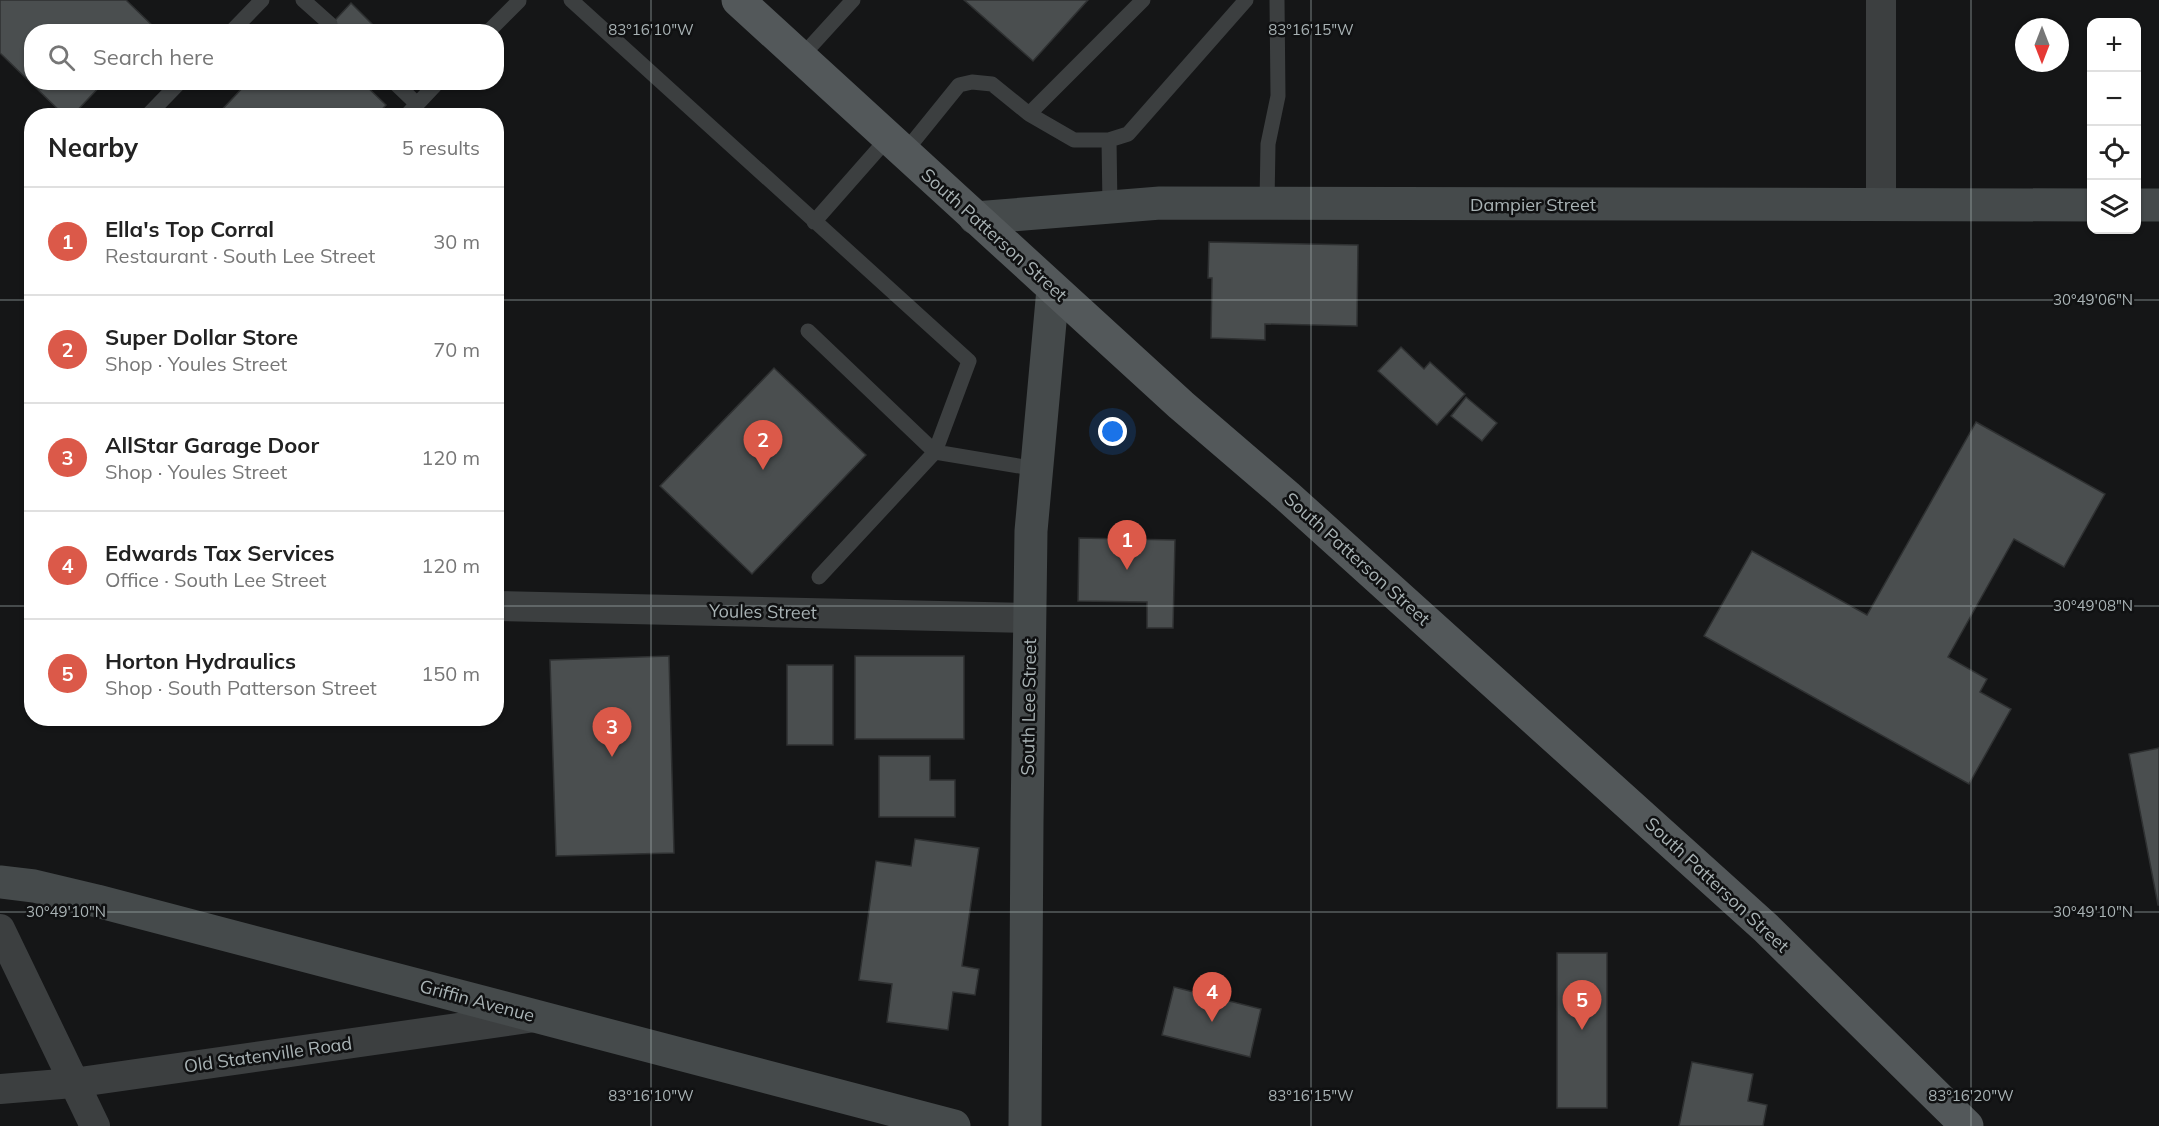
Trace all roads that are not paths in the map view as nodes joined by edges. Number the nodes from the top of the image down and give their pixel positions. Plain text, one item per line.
1 (262, 0) edge
2 (303, 0) edge
3 (519, 0) edge
4 (572, 0) edge
5 (738, 0) edge
6 (853, 0) edge
7 (1143, 0) edge
8 (1246, 0) edge
9 (1277, 0) edge
10 (1881, 0) edge
11 (239, 24) edge
12 (330, 24) dead end
13 (496, 24) edge
14 (801, 57) junction
15 (172, 90) edge
16 (402, 90) edge
17 (430, 90) edge
18 (417, 104) junction
19 (155, 108) edge
20 (413, 108) edge
21 (1029, 114) junction
22 (1109, 140) junction
23 (896, 145) junction
24 (1267, 203) junction
25 (2087, 205) edge
26 (2141, 205) edge
27 (2159, 205) edge
28 (1881, 206) junction
29 (1110, 207) junction
30 (975, 218) junction
31 (814, 222) junction
32 (1053, 289) junction
33 (808, 331) dead end
34 (935, 452) junction
35 (1037, 469) junction
36 (819, 577) dead end
37 (504, 606) edge
38 (1030, 618) junction
39 (0, 882) edge
40 (0, 929) edge
41 (535, 1017) junction
42 (73, 1083) junction
43 (0, 1089) edge
44 (95, 1126) edge
45 (954, 1126) edge
46 (1025, 1126) edge
47 (1967, 1126) edge

1 - 11 lane
2 - 12 lane
3 - 13 lane
4 - 31 lane
5 - 14 main road, South Patterson Street
6 - 14 lane
7 - 21 lane
8 - 22 lane
9 - 24 lane
10 - 28 street
14 - 23 main road, South Patterson Street
15 - 19 lane
16 - 18 lane
17 - 18 lane
18 - 20 lane
21 - 22 lane
21 - 23 lane
22 - 29 lane
23 - 30 main road, South Patterson Street
23 - 31 lane
24 - 28 main road, Dampier Street
24 - 29 main road, Dampier Street
25 - 28 main road, Dampier Street
26 - 27 main road
29 - 30 main road, Dampier Street
30 - 32 main road, South Patterson Street
31 - 34 lane
32 - 35 main road, South Lee Street
32 - 47 main road, South Patterson Street
33 - 34 lane
34 - 35 lane
34 - 36 lane
35 - 38 main road, South Lee Street
37 - 38 street, Youles Street
38 - 46 main road, South Lee Street
39 - 41 main road, Griffin Avenue
40 - 42 street
41 - 42 street, Old Statenville Road
41 - 45 main road, Griffin Avenue
42 - 43 street, Old Statenville Road
42 - 44 street

